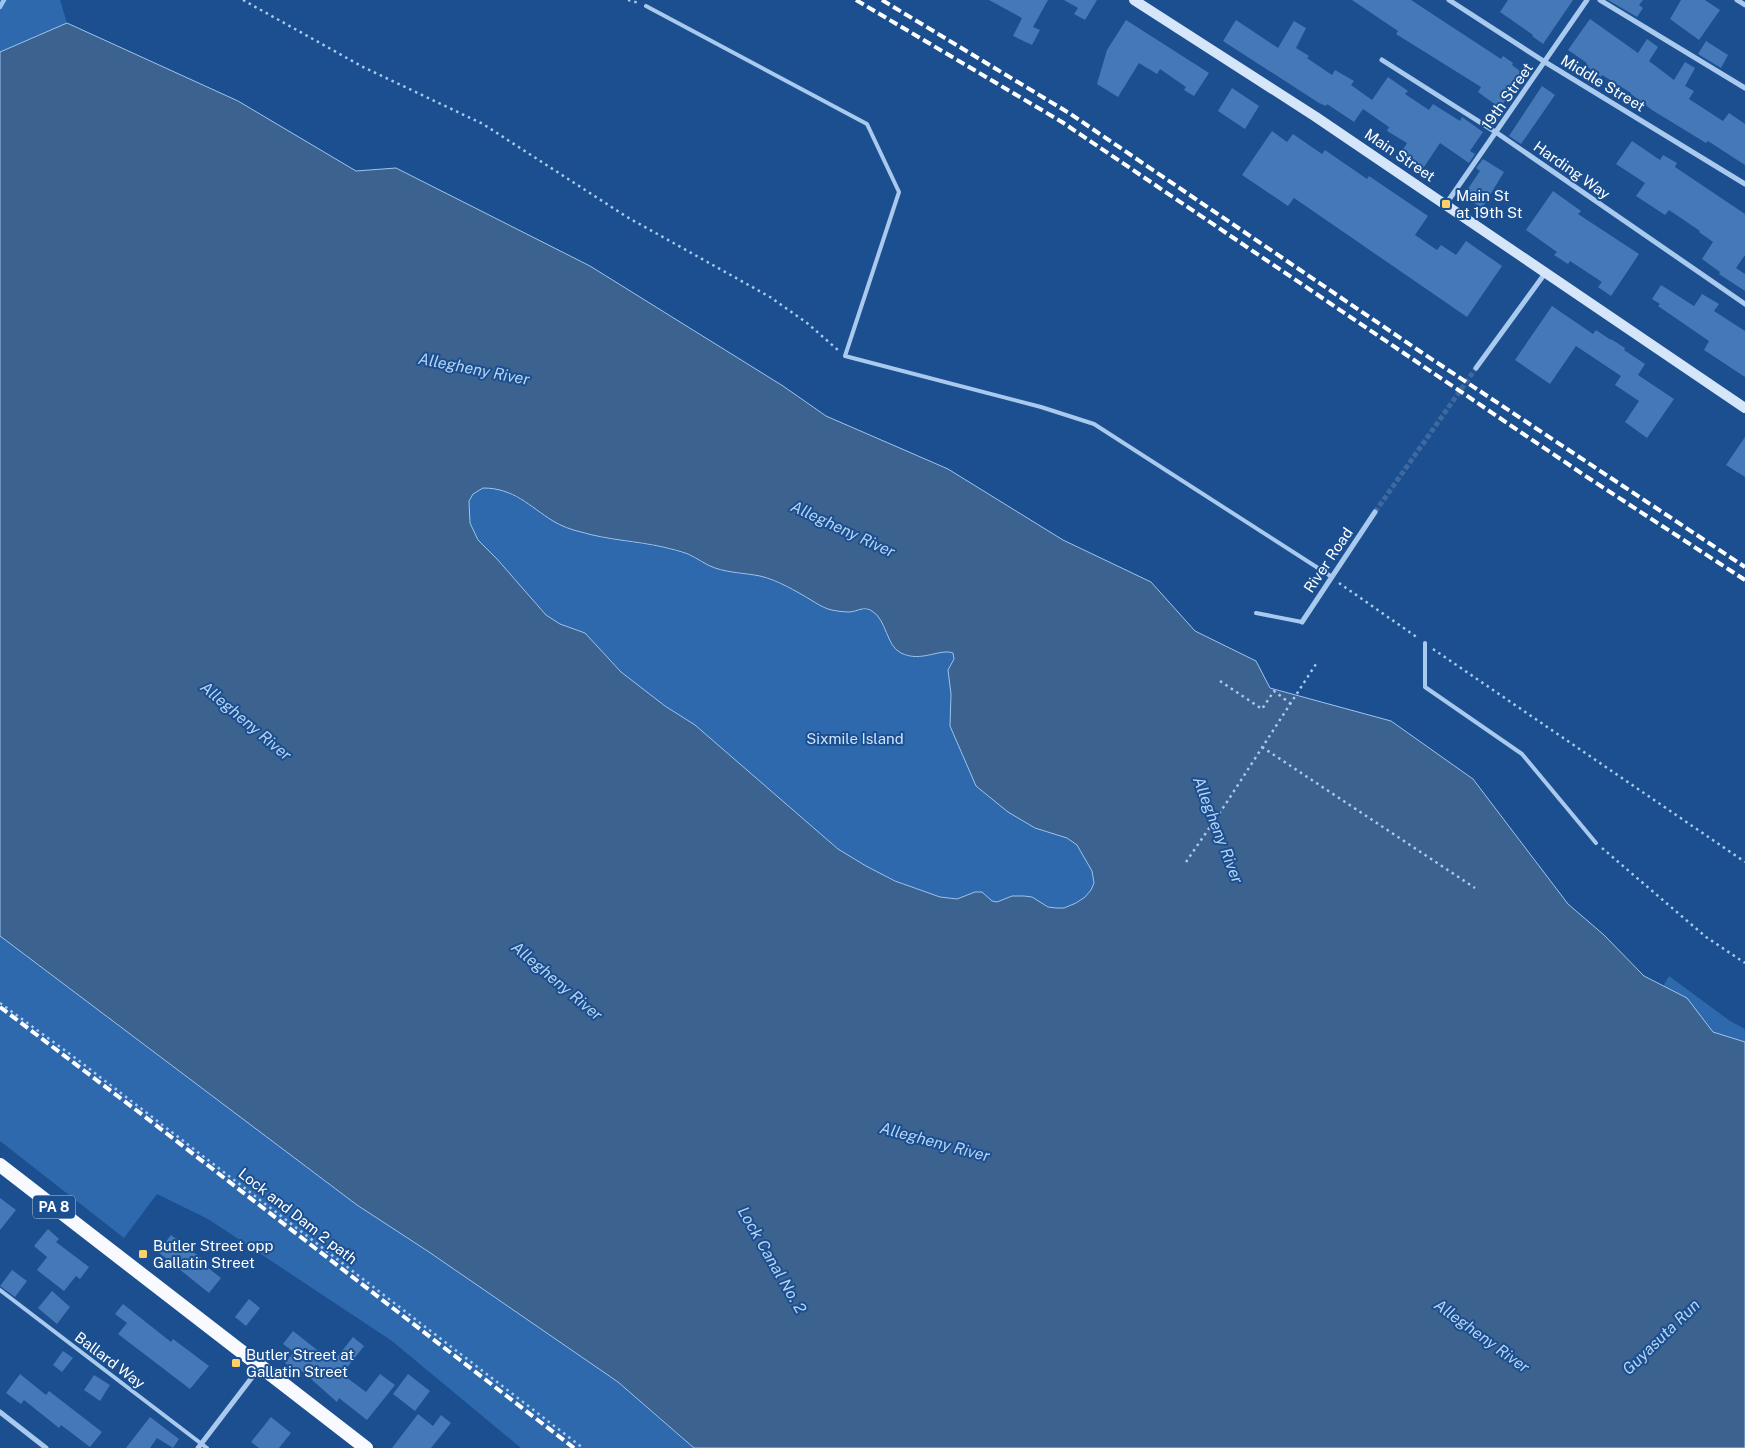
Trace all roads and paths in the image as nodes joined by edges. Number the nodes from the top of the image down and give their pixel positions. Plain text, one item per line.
1 (243, 0) edge
2 (1134, 0) edge
3 (1449, 0) edge
4 (1587, 0) edge
5 (1600, 0) edge
6 (1737, 0) edge
7 (1745, 5) edge
8 (646, 6) dead end
9 (1382, 60) dead end
10 (1545, 62) junction
11 (1745, 88) edge
12 (1496, 133) junction
13 (1745, 184) edge
14 (1446, 204) junction
15 (1546, 272) junction
16 (1745, 304) edge
17 (845, 356) junction
18 (1476, 368) tunnel mouth
19 (1745, 408) edge
20 (1375, 512) tunnel mouth
21 (1332, 578) junction
22 (1256, 613) dead end
23 (1302, 622) joint
24 (1425, 643) junction
25 (1316, 664) dead end
26 (1220, 681) dead end
27 (1291, 704) junction
28 (1262, 747) junction
29 (1596, 843) joint
30 (1186, 862) dead end
31 (1745, 862) edge
32 (1475, 888) dead end
33 (1745, 963) edge
34 (0, 1002) edge
35 (0, 1165) edge
36 (0, 1290) edge
37 (260, 1366) junction
38 (0, 1412) edge
39 (200, 1446) edge
40 (46, 1448) edge
41 (207, 1448) edge
42 (366, 1448) edge
43 (582, 1448) edge

1 - 17 path
2 - 14 main road, Main Street
3 - 10 street, Middle Street
4 - 10 street, 19th Street
5 - 11 street
6 - 7 street
8 - 17 lane
9 - 12 street, Harding Way
10 - 12 street, 19th Street
10 - 13 street, Middle Street
12 - 14 street, 19th Street
12 - 16 street, Harding Way
14 - 15 main road, Main Street
15 - 18 street
15 - 19 main road, Main Street
17 - 21 lane
20 - 21 street, River Road
21 - 23 street, River Road
21 - 24 path
22 - 23 lane
24 - 29 lane
24 - 31 path
25 - 27 path
26 - 27 path
27 - 28 path
28 - 30 path
28 - 32 path
29 - 33 path
34 - 43 path, Lock and Dam 2 path
35 - 37 highway, PA 8
36 - 39 lane, Ballard Way
37 - 39 street
37 - 42 highway, PA 8
38 - 40 street
39 - 41 lane, Ballard Way

